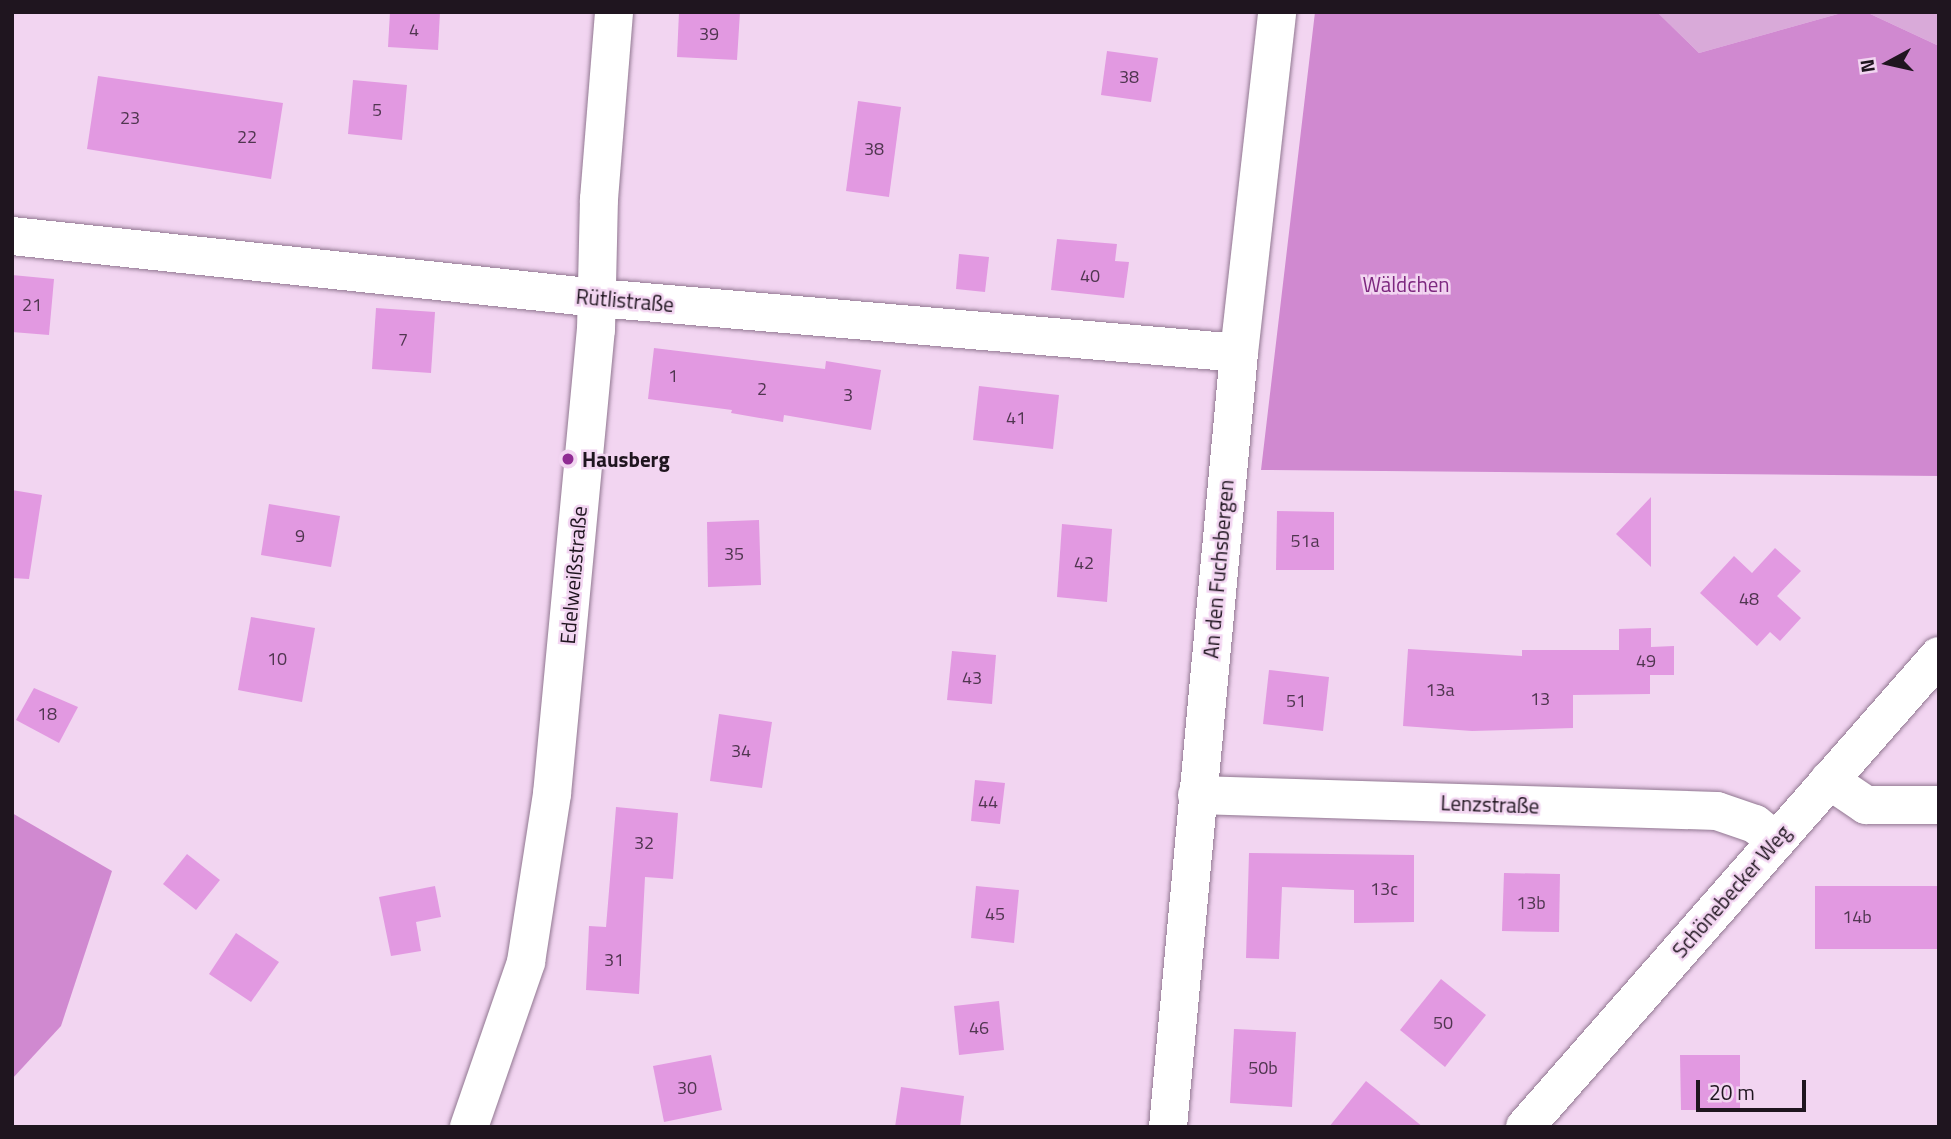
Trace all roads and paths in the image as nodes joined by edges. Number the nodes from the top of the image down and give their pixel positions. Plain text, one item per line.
1 (614, 12) edge
2 (1277, 12) edge
3 (12, 236) edge
4 (598, 298) junction
5 (1239, 353) junction
6 (1939, 656) edge
7 (1829, 780) junction
8 (1197, 794) junction
9 (1939, 805) edge
10 (1775, 840) junction
11 (469, 1127) edge
12 (1168, 1127) edge
13 (1525, 1127) edge

1 - 4 street, Edelweißstraße
2 - 5 street, An den Fuchsbergen
3 - 4 street, Rütlistraße
4 - 5 street, Rütlistraße
4 - 11 street, Edelweißstraße
5 - 8 street, An den Fuchsbergen
6 - 7 street, Schönebecker Weg
7 - 9 street
7 - 10 street, Schönebecker Weg
8 - 10 street, Lenzstraße
8 - 12 street, An den Fuchsbergen
10 - 13 street, Schönebecker Weg

